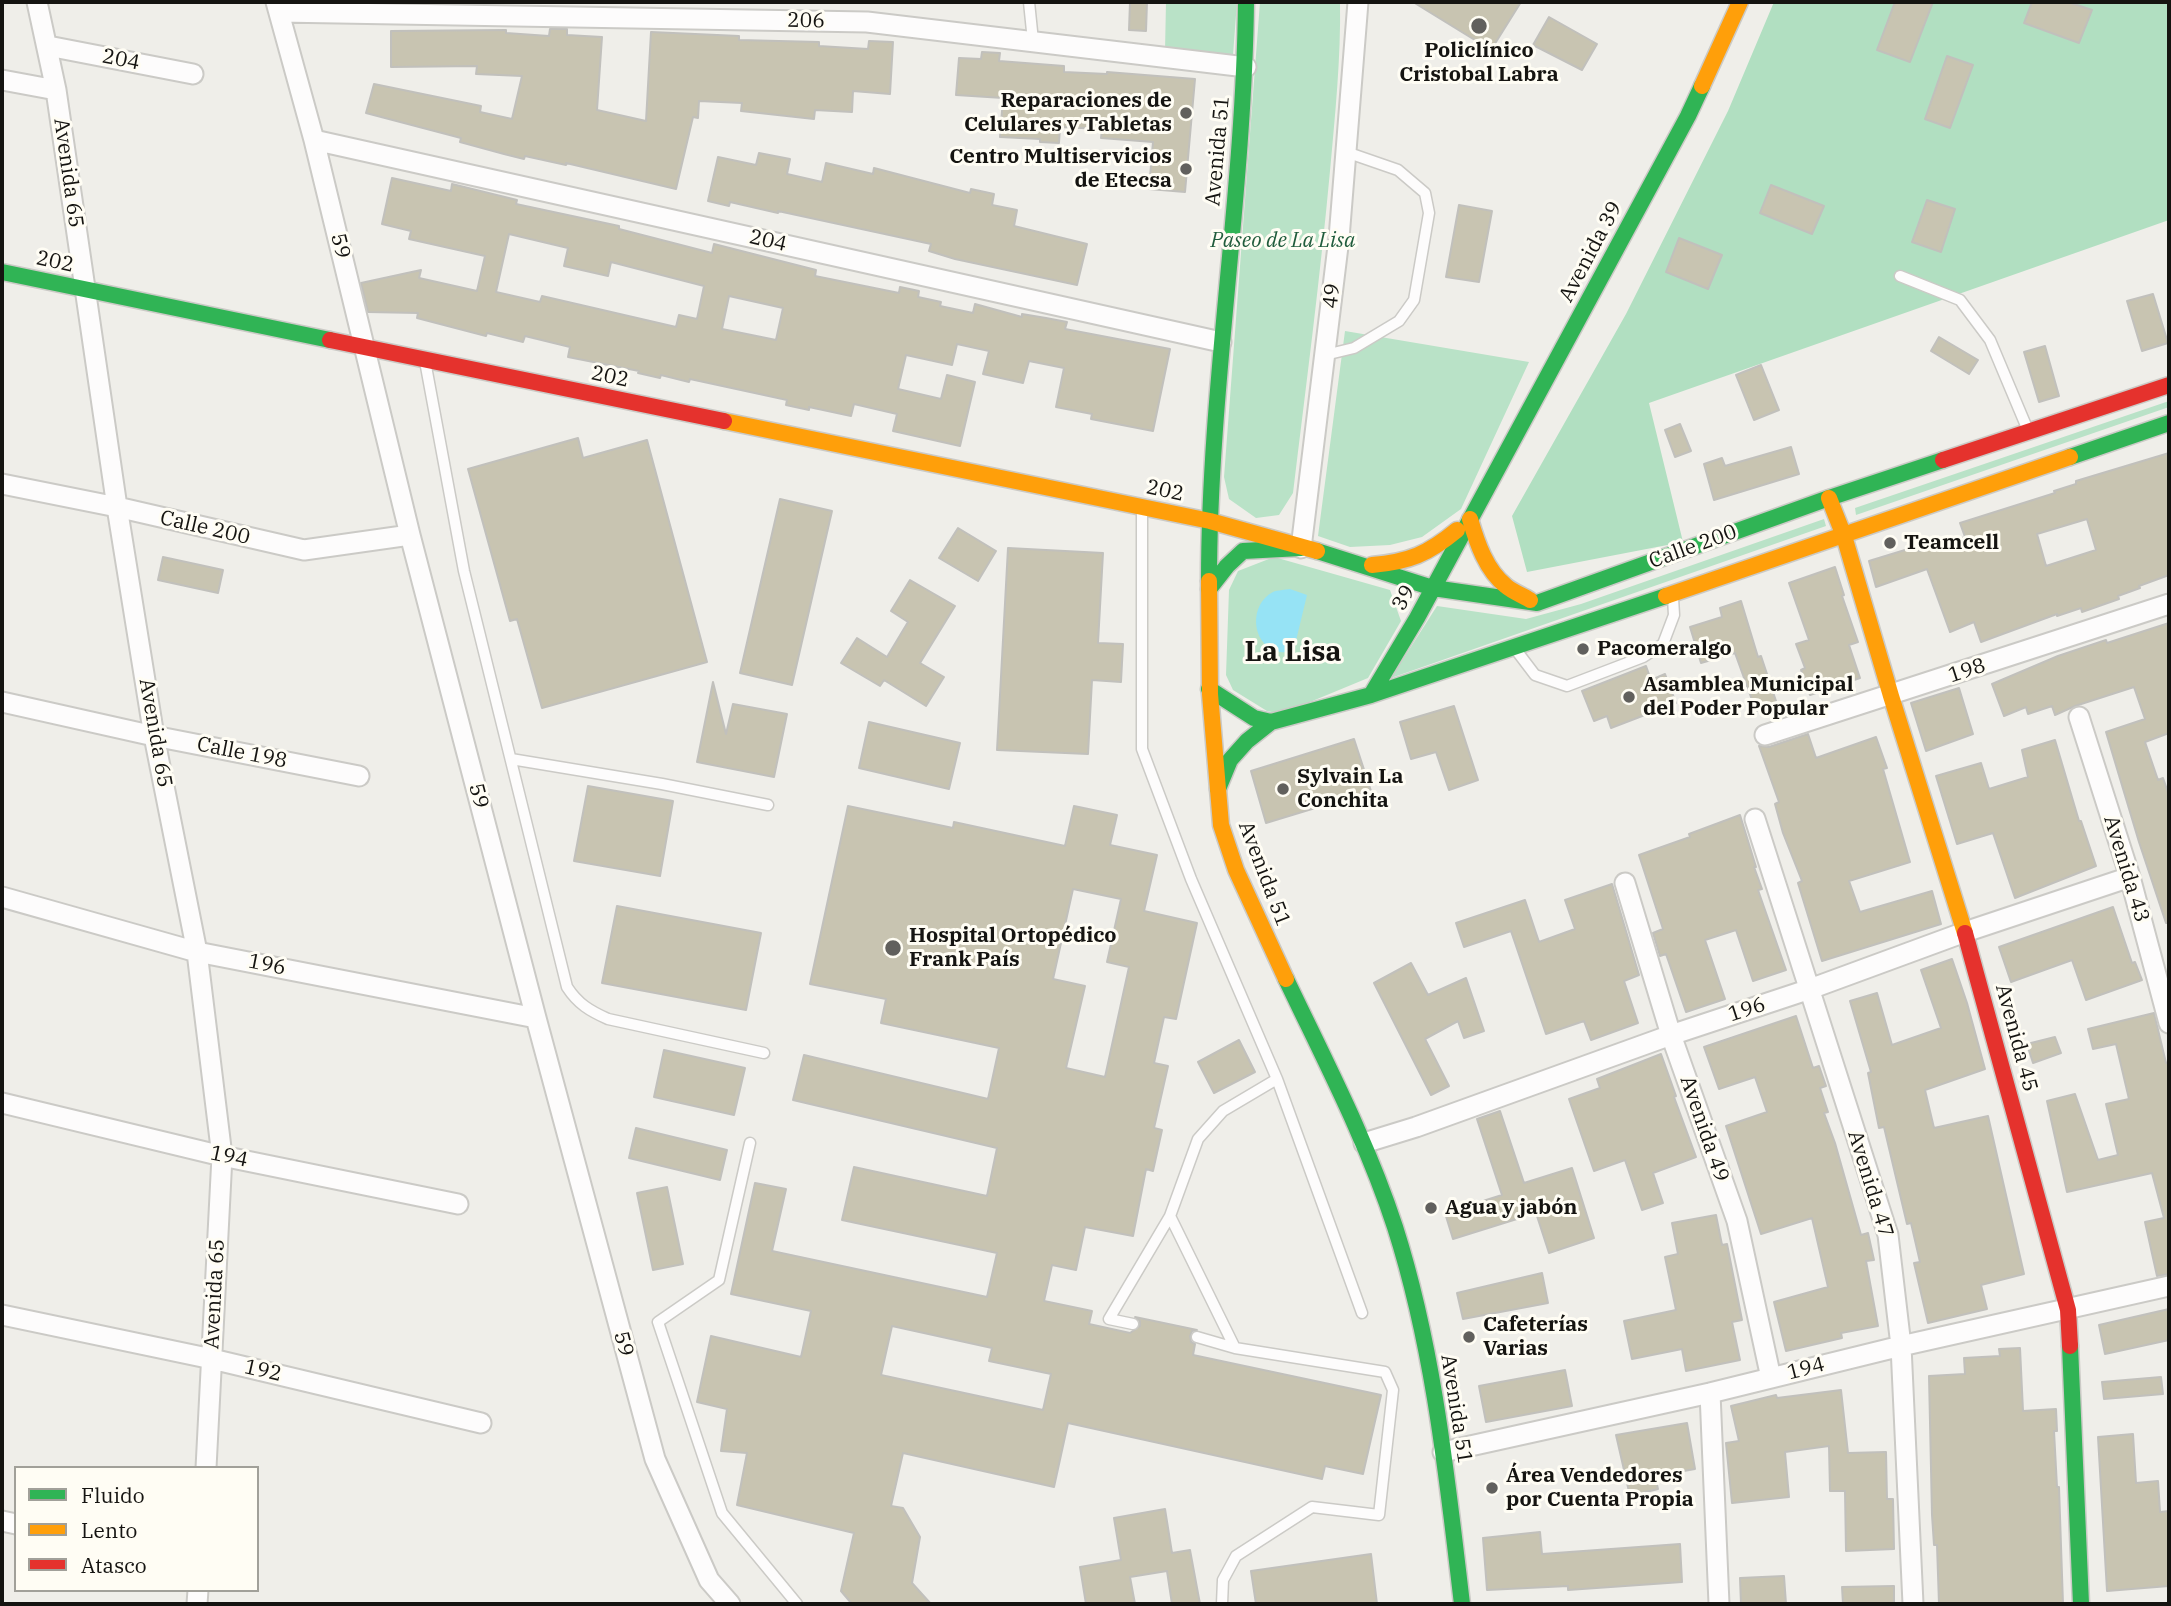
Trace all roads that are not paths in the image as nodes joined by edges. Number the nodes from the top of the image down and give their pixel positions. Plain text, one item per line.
1 (37, 2) edge
2 (1029, 2) edge
3 (1247, 2) edge
4 (1358, 2) edge
5 (1740, 2) edge
6 (277, 7) edge
7 (1033, 41) junction
8 (48, 46) junction
9 (1247, 67) junction
10 (193, 74) dead end
11 (2, 80) edge
12 (56, 90) junction
13 (314, 140) junction
14 (1346, 152) junction
15 (2, 272) edge
16 (1900, 276) dead end
17 (85, 289) junction
18 (1221, 342) junction
19 (366, 348) junction
20 (1325, 355) junction
21 (425, 360) junction
22 (2169, 386) edge
23 (2169, 423) edge
24 (2028, 432) junction
25 (2, 484) edge
26 (1829, 498) junction
27 (117, 507) junction
28 (1142, 507) junction
29 (1470, 519) junction
30 (1210, 521) junction
31 (410, 535) junction
32 (1844, 536) junction
33 (1301, 548) junction
34 (1362, 565) junction
35 (1433, 588) junction
36 (1209, 589) junction
37 (1672, 594) junction
38 (1537, 603) junction
39 (2169, 604) edge
40 (1514, 647) junction
41 (1209, 689) junction
42 (1371, 695) junction
43 (1891, 696) junction
44 (2, 702) edge
45 (2079, 717) dead end
46 (1271, 722) junction
47 (154, 736) junction
48 (1765, 736) dead end
49 (511, 760) junction
50 (359, 776) dead end
51 (1218, 789) junction
52 (768, 804) dead end
53 (1755, 819) dead end
54 (2130, 877) junction
55 (1625, 883) dead end
56 (2, 897) edge
57 (1965, 932) junction
58 (197, 952) junction
59 (1810, 989) junction
60 (536, 1018) junction
61 (2169, 1023) edge
62 (1671, 1035) junction
63 (764, 1054) dead end
64 (1277, 1079) junction
65 (2, 1103) edge
66 (750, 1143) dead end
67 (1364, 1143) junction
68 (222, 1156) junction
69 (458, 1204) dead end
70 (1170, 1216) junction
71 (2169, 1286) edge
72 (2068, 1310) junction
73 (1362, 1313) dead end
74 (2, 1315) edge
75 (1133, 1324) dead end
76 (1197, 1337) dead end
77 (1901, 1346) junction
78 (1235, 1348) junction
79 (212, 1359) junction
80 (1771, 1378) junction
81 (1710, 1393) junction
82 (481, 1423) dead end
83 (1443, 1452) junction
84 (206, 1466) edge
85 (730, 1604) edge
86 (797, 1604) edge
87 (1223, 1604) edge
88 (1462, 1604) edge
89 (1719, 1604) edge
90 (1913, 1604) edge
91 (2081, 1604) edge

1 - 8 street, Avenida 65
2 - 7 lane
3 - 9 main road, Avenida 51
4 - 14 street, 49
5 - 29 main road, Avenida 39
6 - 7 street, 206
6 - 13 street, 59
7 - 9 street, 206
8 - 10 street, 204
8 - 12 street, Avenida 65
9 - 18 main road, Avenida 51
11 - 12 street
12 - 17 street, Avenida 65
13 - 18 street, 204
13 - 19 street, 59
14 - 20 street, 49
14 - 20 lane
15 - 17 main road, 202
16 - 24 lane
17 - 19 main road, 202
17 - 27 street, Avenida 65
18 - 30 main road, Avenida 51
19 - 21 main road, 202
19 - 31 street, 59
20 - 33 street, 49
21 - 28 main road, 202
21 - 49 lane
22 - 24 main road, Calle 200
23 - 32 main road, Calle 200
24 - 26 main road, Calle 200
25 - 27 street, Calle 200
26 - 32 main road, Avenida 45
26 - 38 main road, Calle 200
27 - 31 street, Calle 200
27 - 47 street, Avenida 65
28 - 30 main road, 202
28 - 64 lane
29 - 34 main road
29 - 35 main road, 39
29 - 38 main road
30 - 33 main road, Calle 200
30 - 36 main road, Avenida 51
31 - 60 street, 59
32 - 37 main road, Calle 200
32 - 43 main road, Avenida 45
33 - 34 main road, Calle 200
33 - 36 main road
34 - 35 main road, Calle 200
35 - 38 main road, Calle 200
35 - 42 main road, 39
36 - 41 main road, Avenida 51
37 - 40 main road, Calle 200
37 - 40 lane
39 - 43 street, 198
40 - 42 main road, Calle 200
41 - 46 main road
41 - 51 main road, Avenida 51
42 - 46 main road, Calle 200
43 - 48 street, 198
43 - 57 main road, Avenida 45
44 - 47 street, Calle 198
45 - 54 street, Avenida 43
46 - 51 main road, Calle 200
47 - 50 street, Calle 198
47 - 58 street, Avenida 65
49 - 52 lane
49 - 63 lane
51 - 67 main road, Avenida 51
53 - 59 street, Avenida 47
54 - 57 street, 196
54 - 61 street, Avenida 43
55 - 62 street, Avenida 49
56 - 58 street, 196
57 - 59 street, 196
57 - 72 main road, Avenida 45
58 - 60 street, 196
58 - 68 street, Avenida 65
59 - 62 street, 196
59 - 77 street, Avenida 47
60 - 85 street, 59
62 - 67 street, 196
62 - 80 street, Avenida 49
64 - 70 lane
64 - 73 lane
65 - 68 street, 194
66 - 86 lane
67 - 83 main road, Avenida 51
68 - 69 street, 194
68 - 79 street, Avenida 65
70 - 75 lane
70 - 78 lane
71 - 72 street, 194
72 - 77 street, 194
72 - 91 main road, Avenida 45
74 - 79 street, 192
76 - 78 lane
77 - 80 street, 194
77 - 90 street, Avenida 47
78 - 87 lane
79 - 82 street, 192
79 - 84 street, Avenida 65
80 - 81 street, 194
81 - 83 street, 194
81 - 89 street
83 - 88 main road, Avenida 51

